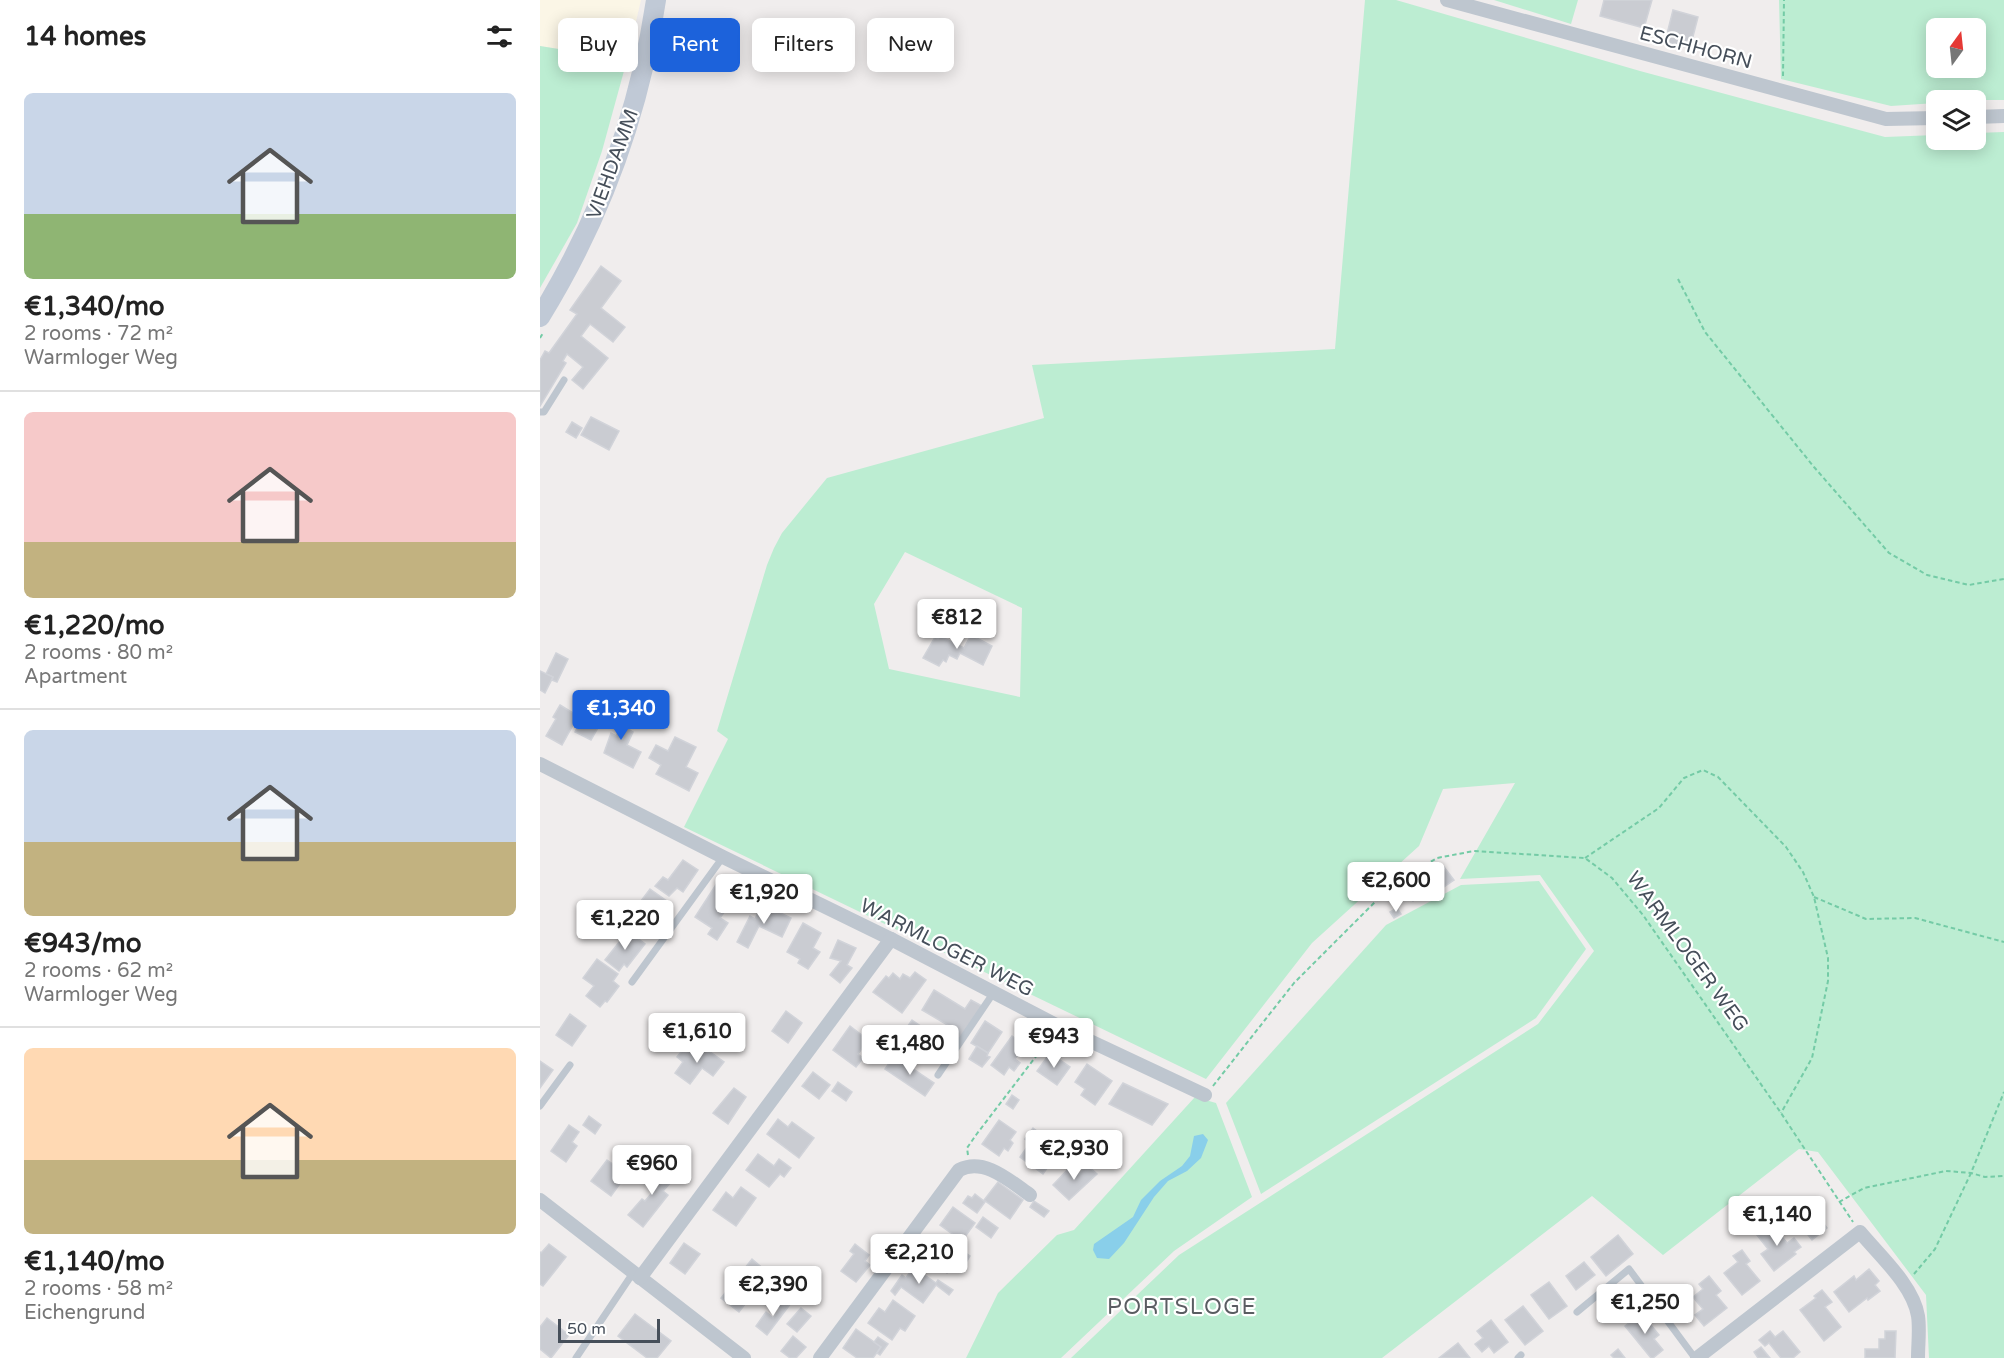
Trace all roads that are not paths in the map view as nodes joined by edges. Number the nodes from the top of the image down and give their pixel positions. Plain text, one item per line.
1 (656, 0) edge
2 (1447, 0) edge
3 (2004, 116) edge
4 (1986, 117) edge
5 (1926, 118) edge
6 (540, 317) edge
7 (564, 380) dead end
8 (540, 412) edge
9 (540, 764) edge
10 (723, 857) junction
11 (891, 939) junction
12 (632, 982) dead end
13 (994, 992) junction
14 (570, 1065) dead end
15 (938, 1075) dead end
16 (1205, 1095) road end
17 (540, 1106) edge
18 (1030, 1195) dead end
19 (540, 1200) edge
20 (636, 1276) junction
21 (1577, 1312) dead end
22 (576, 1358) edge
23 (744, 1358) edge
24 (820, 1358) edge
25 (1696, 1358) edge
26 (1918, 1358) edge

1 - 6 main road, VIEHDAMM
2 - 5 street, ESCHHORN
3 - 4 street
7 - 8 lane
9 - 10 street, WARMLOGER WEG
10 - 11 street, WARMLOGER WEG
10 - 12 lane
11 - 13 street, WARMLOGER WEG
11 - 20 street
13 - 15 lane
13 - 16 street, WARMLOGER WEG
14 - 17 lane
18 - 24 street
19 - 20 street
20 - 22 lane
20 - 23 street
21 - 25 lane
25 - 26 street

